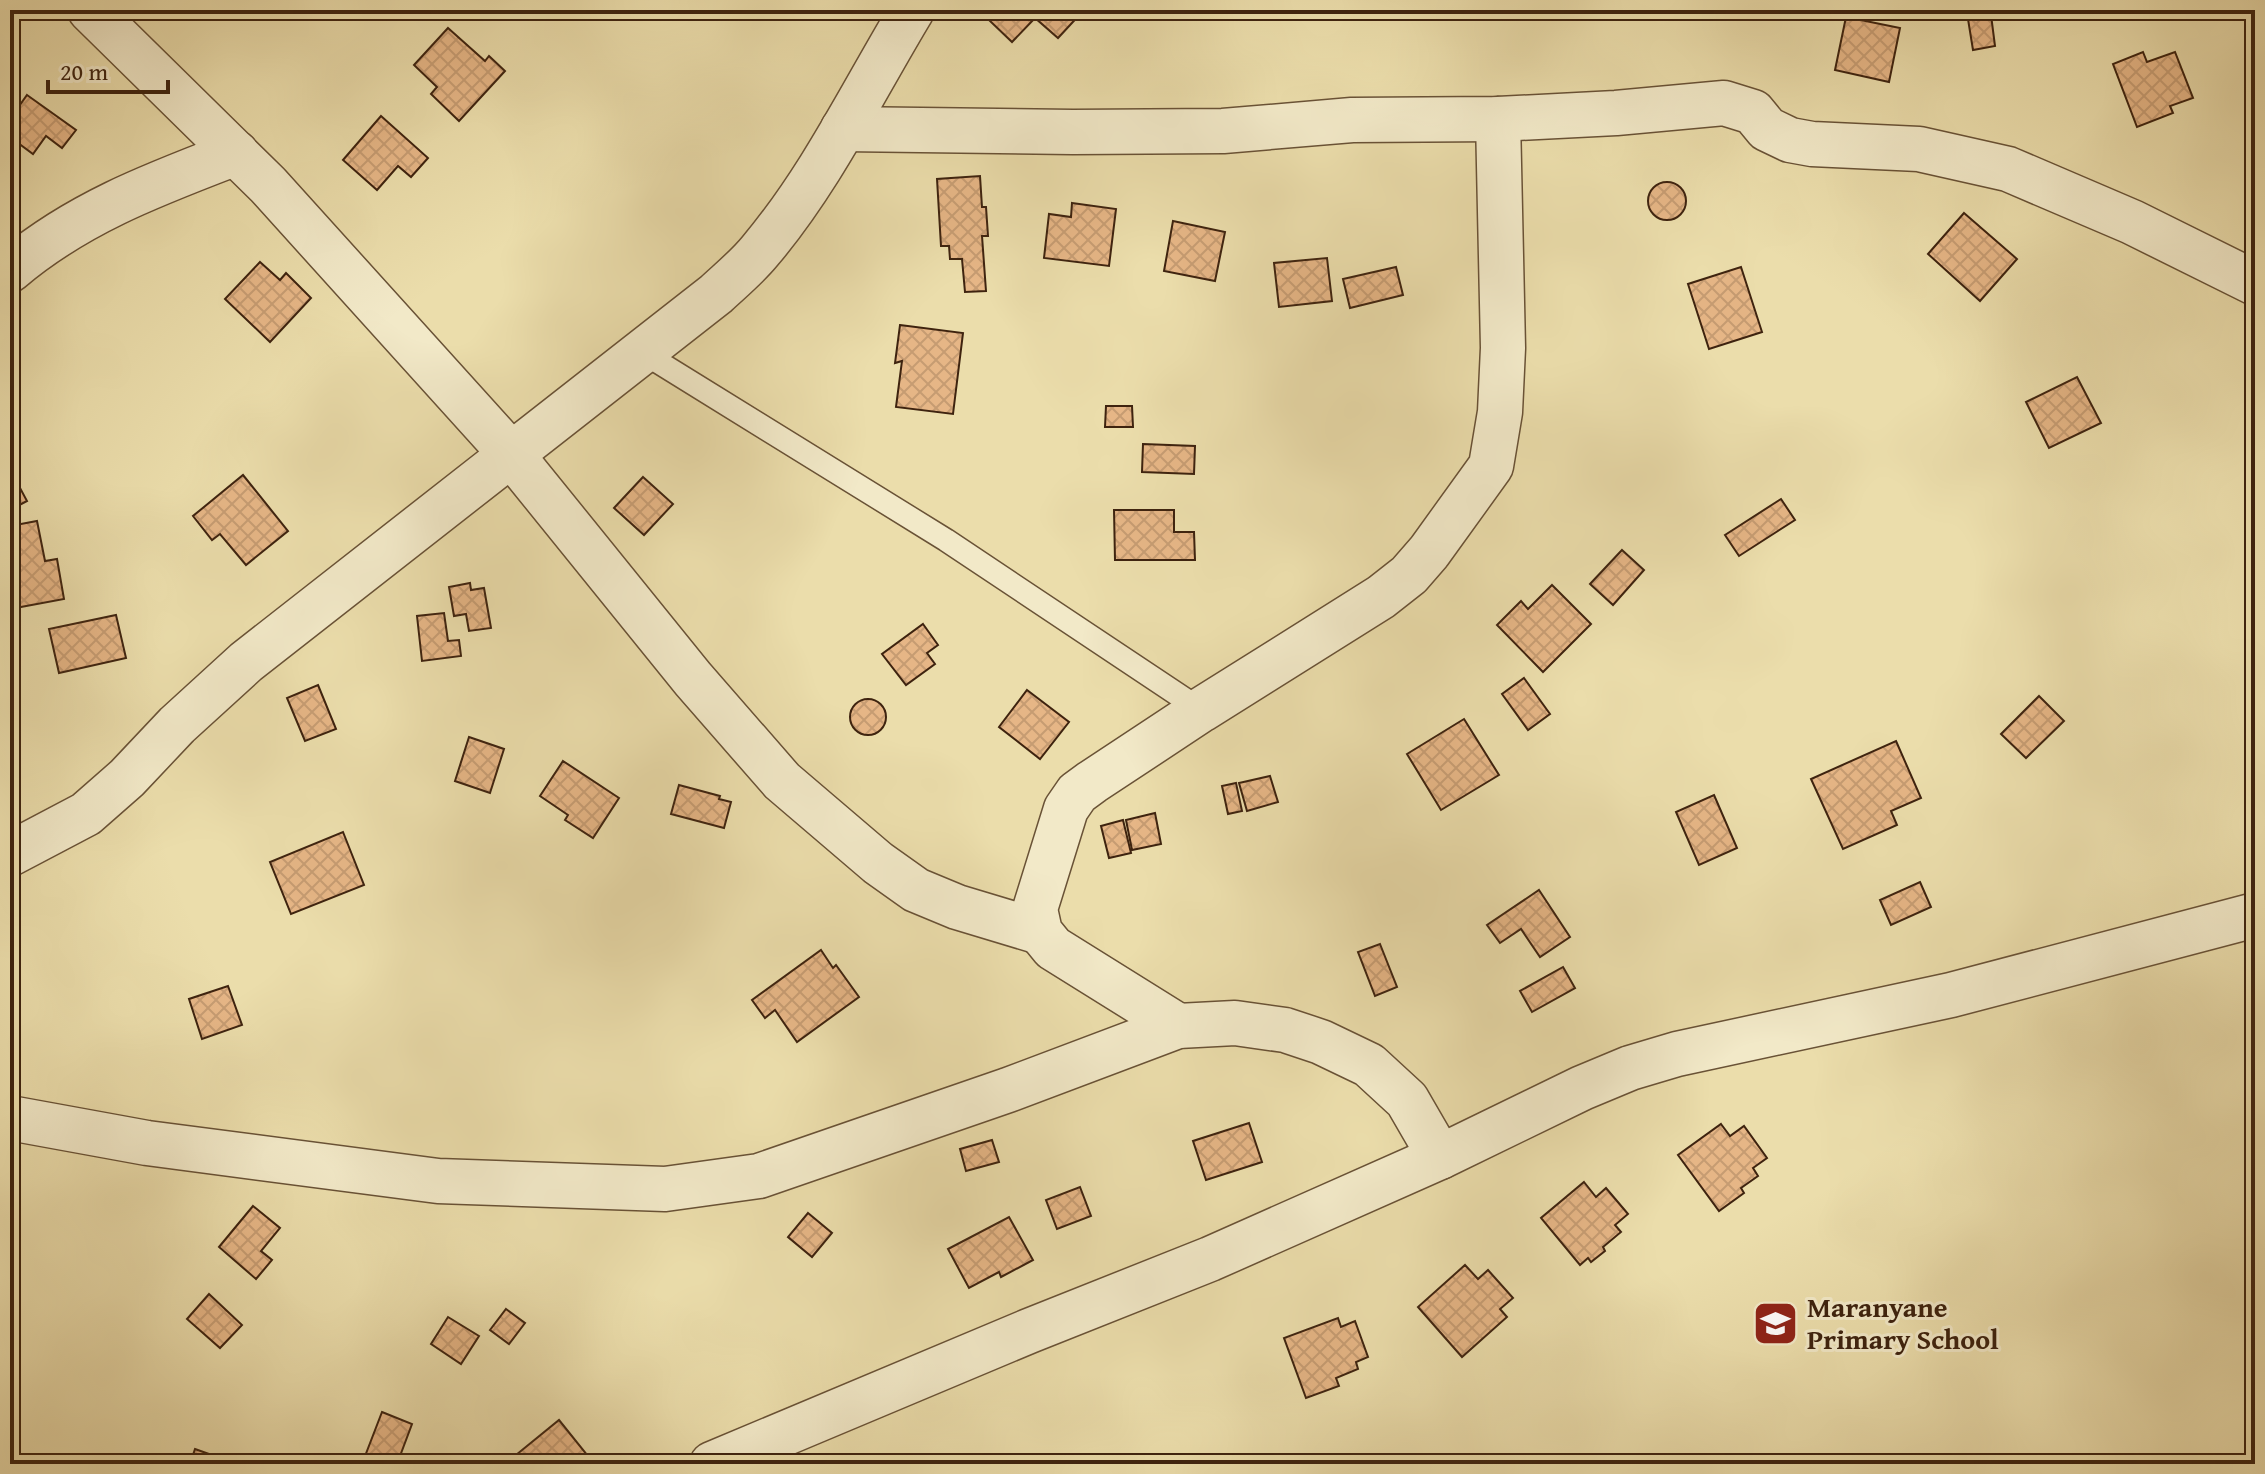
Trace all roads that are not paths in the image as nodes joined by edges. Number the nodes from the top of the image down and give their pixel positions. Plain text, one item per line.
1 (90, 10) edge
2 (912, 10) edge
3 (1498, 119) junction
4 (843, 129) junction
5 (236, 153) junction
6 (10, 270) edge
7 (2255, 283) edge
8 (642, 352) junction
9 (511, 454) junction
10 (1201, 710) junction
11 (10, 854) edge
12 (2255, 915) edge
13 (1040, 932) junction
14 (1178, 1026) junction
15 (10, 1118) edge
16 (1440, 1157) junction
17 (712, 1464) edge

1 - 5 street
2 - 4 street
3 - 4 street
3 - 7 street
3 - 10 street
4 - 8 street
5 - 6 street
5 - 9 street
8 - 9 street
8 - 10 lane
9 - 11 street
9 - 13 street
10 - 13 street
12 - 16 street
13 - 14 street
14 - 15 street
14 - 16 street
16 - 17 street

